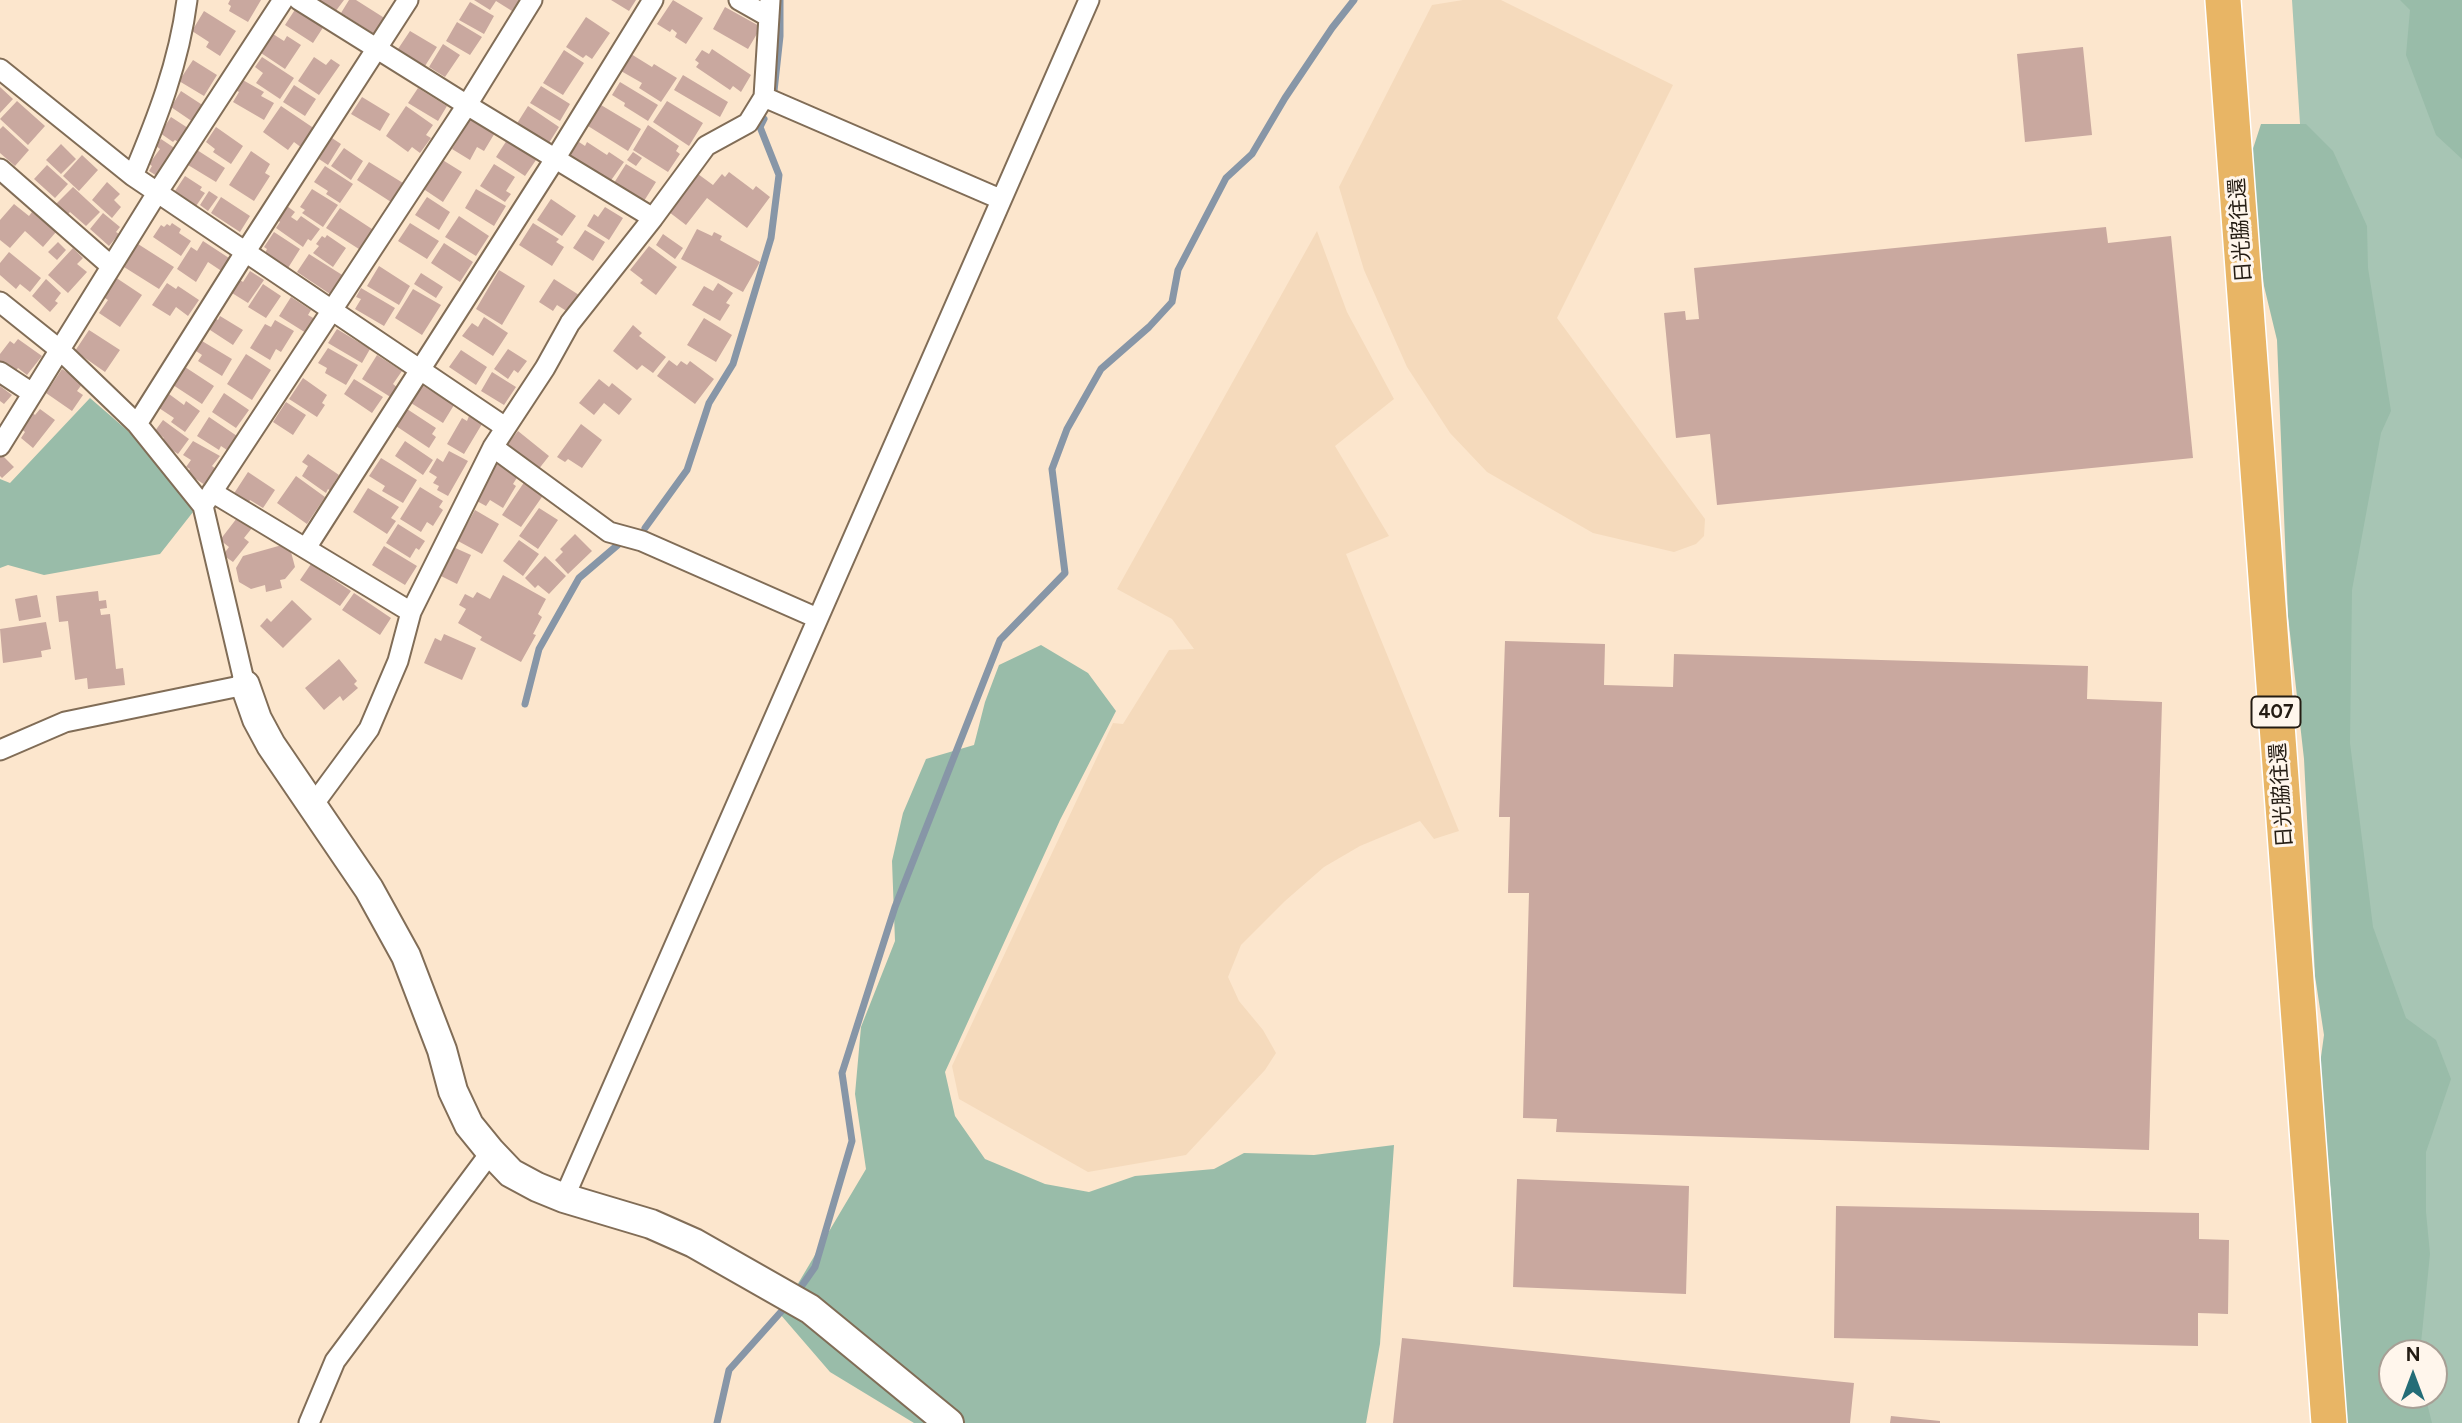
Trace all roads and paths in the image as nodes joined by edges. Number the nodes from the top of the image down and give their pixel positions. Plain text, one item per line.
1 (187, 0) edge
2 (283, 0) edge
3 (299, 0) edge
4 (408, 0) edge
5 (532, 0) edge
6 (653, 0) edge
7 (739, 0) edge
8 (1089, 0) edge
9 (2223, 0) edge
10 (769, 8) edge
11 (377, 50) junction
12 (0, 69) edge
13 (764, 97) junction
14 (467, 105) junction
15 (555, 159) junction
16 (0, 169) edge
17 (132, 176) junction
18 (157, 193) junction
19 (1000, 199) junction
20 (653, 218) junction
21 (246, 251) junction
22 (111, 267) junction
23 (0, 302) edge
24 (330, 309) junction
25 (60, 350) junction
26 (421, 370) junction
27 (0, 372) edge
28 (32, 393) junction
29 (137, 424) junction
30 (505, 427) junction
31 (0, 446) edge
32 (493, 447) junction
33 (207, 499) junction
34 (306, 548) junction
35 (411, 612) junction
36 (817, 618) junction
37 (245, 685) junction
38 (0, 750) edge
39 (313, 805) junction
40 (491, 1153) junction
41 (564, 1198) junction
42 (309, 1423) edge
43 (949, 1423) edge
44 (2329, 1423) edge

1 - 17 street
2 - 18 street
3 - 11 street
4 - 11 street
5 - 14 street
6 - 15 street
7 - 10 street
8 - 19 street
9 - 44 highway, 日光脇往還 / 407
10 - 13 street
11 - 14 street
11 - 21 street
12 - 17 street
13 - 19 street
13 - 20 street
14 - 15 street
14 - 24 street
15 - 20 street
15 - 26 street
16 - 22 street
17 - 18 street
18 - 21 street
18 - 22 street
19 - 36 street
20 - 30 street
21 - 24 street
21 - 29 street
22 - 25 street
23 - 25 street
24 - 26 street
24 - 33 street
25 - 28 street
25 - 29 street
26 - 30 street
26 - 34 street
27 - 28 street
28 - 31 street
29 - 33 street
30 - 32 street
32 - 35 street
32 - 36 street
33 - 34 street
33 - 37 street
34 - 35 street
35 - 39 street
36 - 41 street
37 - 38 street
37 - 39 street
39 - 40 street
40 - 41 street
40 - 42 street
41 - 43 street

